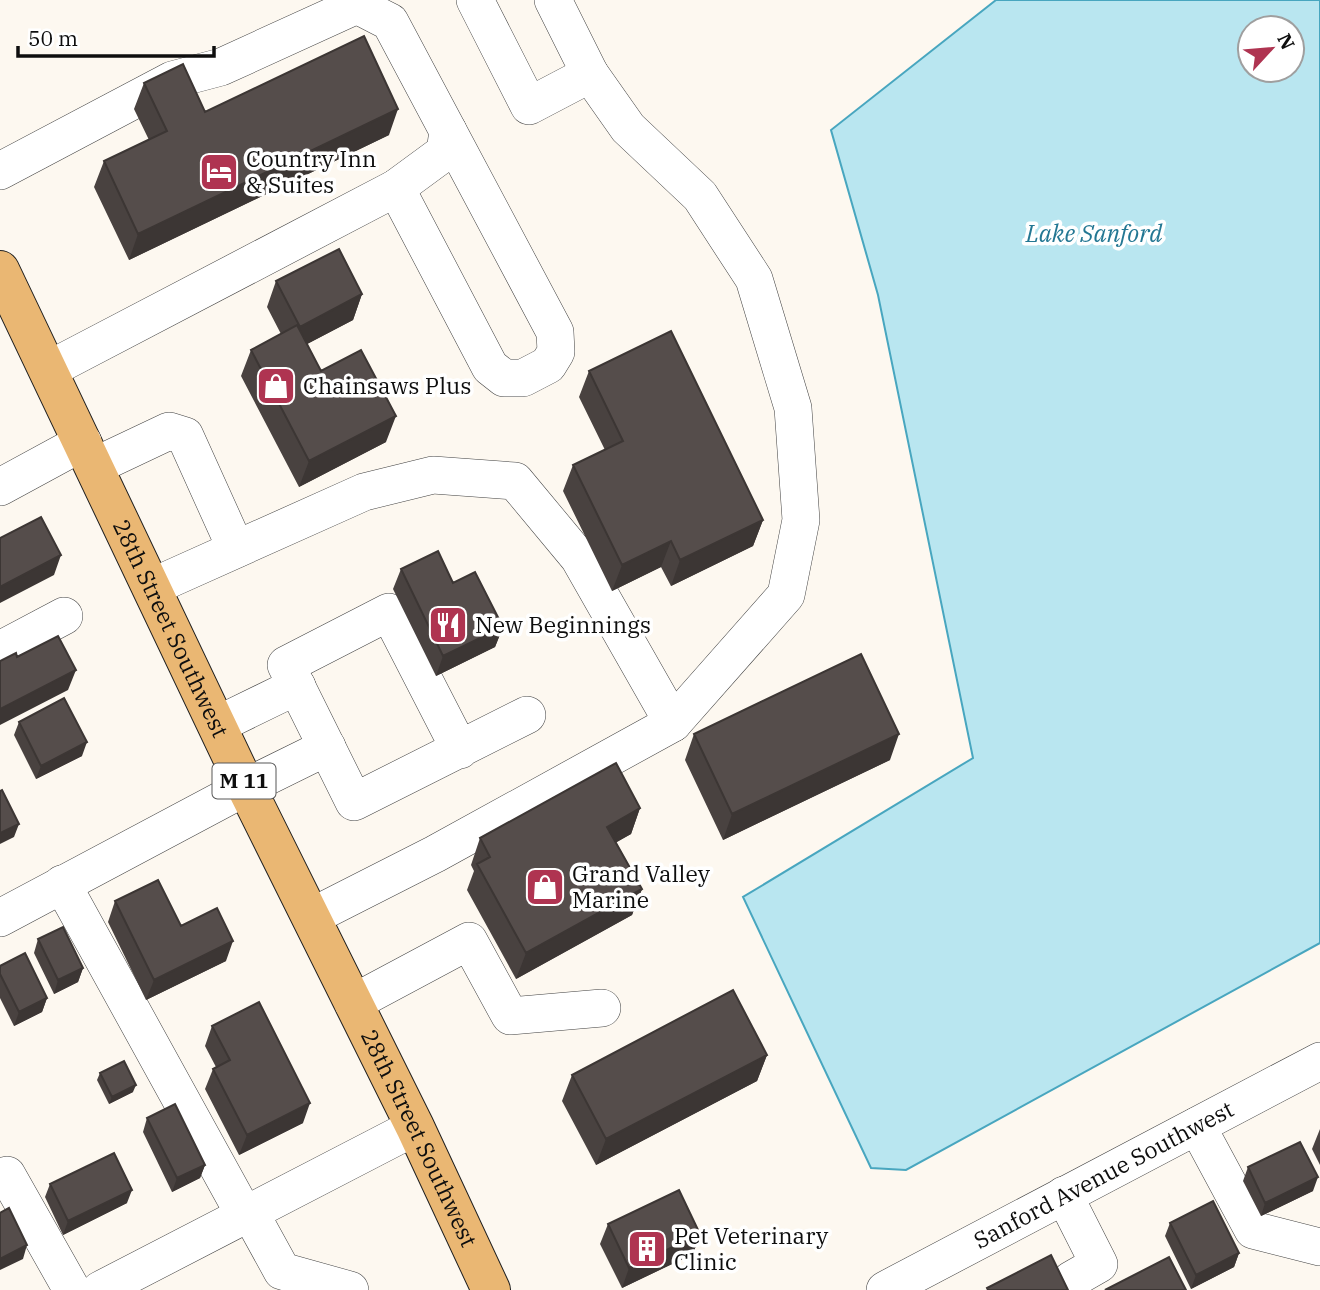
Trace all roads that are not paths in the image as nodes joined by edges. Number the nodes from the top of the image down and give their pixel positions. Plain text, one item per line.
1 (475, 0) edge
2 (553, 0) edge
3 (590, 74) junction
4 (448, 131) junction
5 (0, 171) edge
6 (396, 188) junction
7 (0, 270) edge
8 (48, 370) junction
9 (89, 454) junction
10 (0, 487) edge
11 (236, 549) junction
12 (152, 587) junction
13 (64, 616) dead end
14 (0, 650) edge
15 (297, 686) junction
16 (527, 715) dead end
17 (673, 723) junction
18 (217, 724) junction
19 (327, 747) junction
20 (460, 750) junction
21 (246, 787) junction
22 (62, 884) junction
23 (311, 917) junction
24 (0, 918) edge
25 (353, 1003) junction
26 (602, 1008) dead end
27 (1320, 1060) edge
28 (1197, 1126) junction
29 (415, 1127) junction
30 (7, 1175) dead end
31 (1064, 1195) junction
32 (246, 1212) junction
33 (1320, 1247) edge
34 (1070, 1280) dead end
35 (903, 1286) edge
36 (72, 1290) edge
37 (100, 1290) edge
38 (350, 1290) edge
39 (491, 1290) edge

1 - 3 street
2 - 3 street
3 - 17 street
4 - 5 street
4 - 6 street
4 - 6 street
6 - 8 street
7 - 8 main road, 28th Street Southwest / M 11
8 - 9 main road, 28th Street Southwest / M 11
9 - 10 street
9 - 11 street
9 - 12 main road, 28th Street Southwest / M 11
11 - 12 street
11 - 17 street
12 - 18 main road, 28th Street Southwest / M 11
13 - 14 street
15 - 18 street
15 - 19 street
15 - 20 street
16 - 20 street
17 - 23 street
18 - 21 main road, 28th Street Southwest / M 11
19 - 20 street
19 - 21 street
21 - 22 street
21 - 23 main road, 28th Street Southwest / M 11
22 - 24 street
22 - 32 street
23 - 25 main road, 28th Street Southwest / M 11
25 - 26 street
25 - 29 main road, 28th Street Southwest / M 11
27 - 28 street, Sanford Avenue Southwest
28 - 31 street, Sanford Avenue Southwest
28 - 33 street
29 - 32 street
29 - 39 main road, 28th Street Southwest / M 11
30 - 36 street
31 - 34 street
31 - 35 street, Sanford Avenue Southwest
32 - 37 street
32 - 38 street

